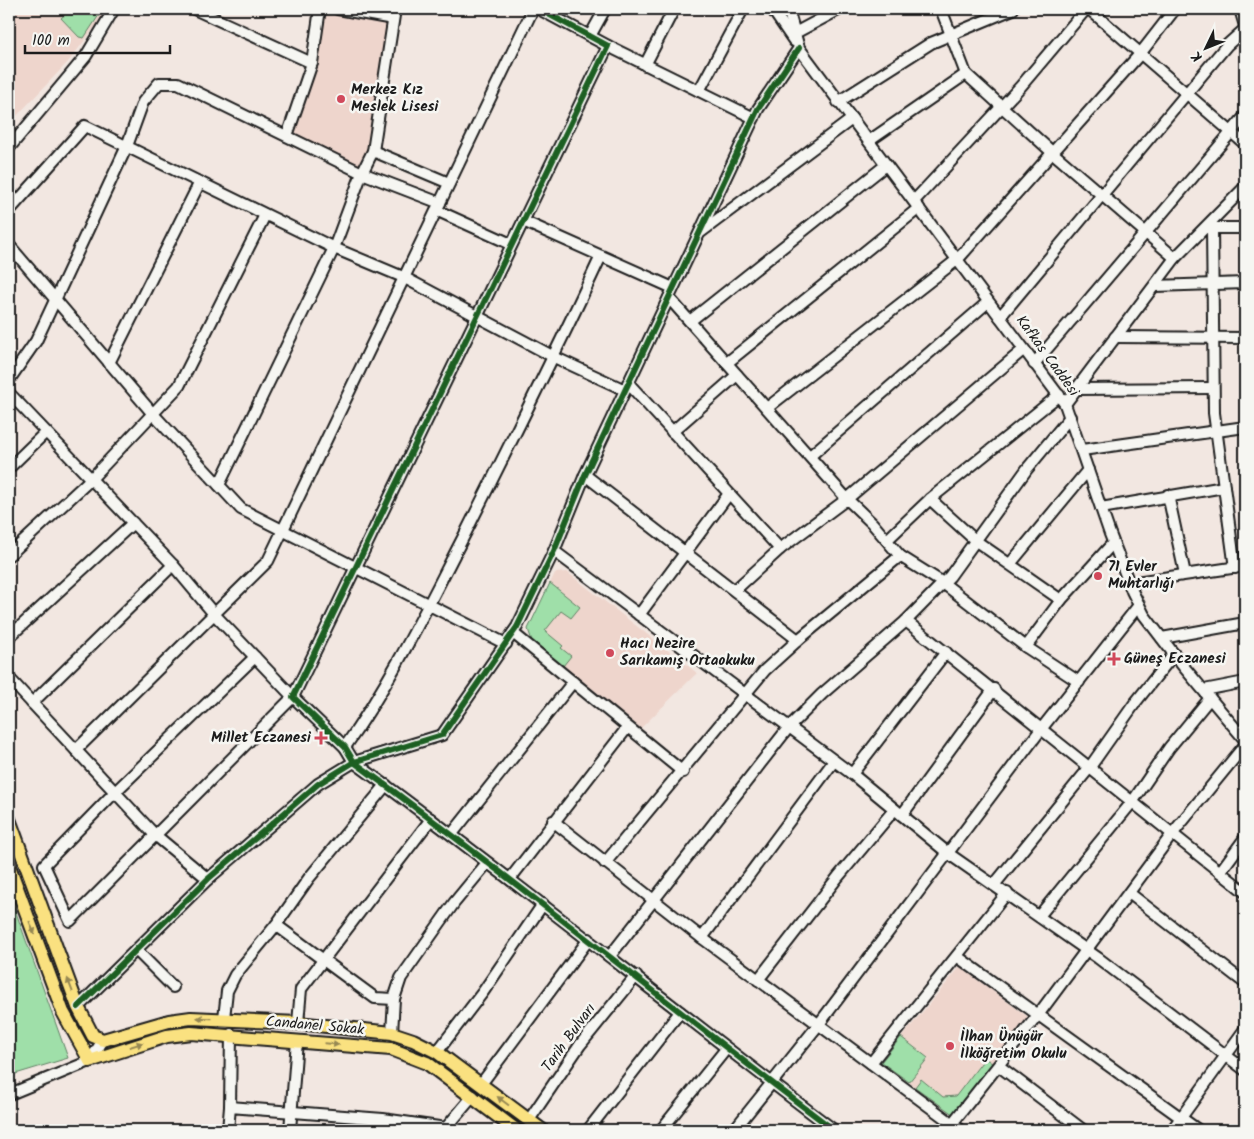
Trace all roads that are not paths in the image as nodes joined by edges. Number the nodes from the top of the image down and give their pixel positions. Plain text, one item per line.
1 (114, 9) edge
2 (194, 9) edge
3 (320, 9) edge
4 (338, 9) edge
5 (533, 9) edge
6 (539, 9) edge
7 (606, 9) edge
8 (674, 9) edge
9 (743, 9) edge
10 (772, 9) edge
11 (788, 9) edge
12 (840, 9) edge
13 (941, 9) edge
14 (1012, 9) edge
15 (1087, 9) edge
16 (1175, 9) edge
17 (1240, 9) edge
18 (394, 14) edge
19 (1245, 28) edge
20 (795, 33) junction
21 (952, 34) junction
22 (590, 36) junction
23 (608, 46) junction
24 (799, 48) junction
25 (1140, 54) junction
26 (312, 63) junction
27 (645, 64) junction
28 (966, 74) junction
29 (699, 91) junction
30 (1186, 93) junction
31 (838, 102) junction
32 (1001, 106) junction
33 (1245, 116) edge
34 (754, 118) junction
35 (852, 119) junction
36 (1230, 132) junction
37 (287, 136) junction
38 (869, 141) junction
39 (1245, 144) edge
40 (127, 146) junction
41 (9, 148) edge
42 (373, 151) junction
43 (1053, 153) junction
44 (886, 165) junction
45 (362, 173) junction
46 (200, 182) junction
47 (449, 183) junction
48 (1245, 187) edge
49 (1100, 194) junction
50 (917, 205) junction
51 (438, 206) junction
52 (9, 211) edge
53 (266, 215) junction
54 (522, 221) junction
55 (1208, 228) junction
56 (1245, 228) edge
57 (700, 232) junction
58 (1145, 233) junction
59 (511, 244) junction
60 (9, 245) edge
61 (334, 248) junction
62 (601, 256) junction
63 (1175, 258) junction
64 (958, 259) junction
65 (403, 276) junction
66 (1245, 283) edge
67 (1214, 284) junction
68 (1155, 286) junction
69 (671, 293) junction
70 (55, 300) junction
71 (988, 302) junction
72 (477, 314) junction
73 (1000, 317) junction
74 (690, 321) junction
75 (1115, 337) junction
76 (1245, 338) edge
77 (1212, 339) junction
78 (1023, 350) junction
79 (554, 357) junction
80 (728, 362) junction
81 (109, 363) junction
82 (1034, 364) junction
83 (737, 375) junction
84 (9, 380) edge
85 (626, 387) junction
86 (1213, 388) junction
87 (1076, 389) junction
88 (9, 393) edge
89 (1062, 400) junction
90 (767, 408) junction
91 (153, 414) junction
92 (1070, 418) junction
93 (1245, 427) edge
94 (46, 432) junction
95 (672, 432) junction
96 (1216, 432) junction
97 (1082, 450) junction
98 (810, 456) junction
99 (9, 468) edge
100 (1088, 470) junction
101 (584, 476) junction
102 (90, 479) junction
103 (219, 485) junction
104 (1224, 487) junction
105 (728, 495) junction
106 (1168, 495) junction
107 (847, 499) junction
108 (930, 499) junction
109 (1101, 508) junction
110 (133, 524) junction
111 (281, 530) junction
112 (886, 540) junction
113 (976, 541) junction
114 (1113, 543) junction
115 (780, 549) junction
116 (554, 551) junction
117 (686, 552) junction
118 (9, 555) edge
119 (900, 556) junction
120 (1010, 564) junction
121 (173, 566) junction
122 (1240, 567) edge
123 (356, 569) junction
124 (1185, 574) junction
125 (1129, 583) junction
126 (943, 584) junction
127 (735, 590) junction
128 (1061, 600) junction
129 (1140, 605) junction
130 (428, 606) junction
131 (214, 614) junction
132 (640, 615) junction
133 (906, 621) junction
134 (1245, 623) edge
135 (513, 633) junction
136 (9, 637) edge
137 (1162, 638) junction
138 (798, 640) junction
139 (506, 644) junction
140 (1026, 647) junction
141 (946, 652) junction
142 (1174, 654) junction
143 (255, 657) junction
144 (9, 678) edge
145 (573, 682) junction
146 (1079, 682) junction
147 (1245, 682) edge
148 (994, 689) junction
149 (744, 694) junction
150 (1207, 694) junction
151 (293, 697) junction
152 (32, 703) junction
153 (789, 727) junction
154 (627, 728) junction
155 (1042, 728) junction
156 (1245, 740) edge
157 (1245, 745) edge
158 (345, 747) junction
159 (76, 750) junction
160 (834, 761) junction
161 (354, 762) junction
162 (1090, 767) junction
163 (683, 772) junction
164 (852, 774) junction
165 (386, 785) junction
166 (115, 792) junction
167 (1133, 801) junction
168 (898, 813) junction
169 (9, 819) edge
170 (431, 819) junction
171 (553, 821) junction
172 (1173, 833) junction
173 (154, 834) junction
174 (452, 834) junction
175 (1245, 838) edge
176 (949, 854) junction
177 (487, 863) junction
178 (605, 863) junction
179 (9, 866) edge
180 (1220, 872) junction
181 (208, 879) junction
182 (510, 879) junction
183 (994, 884) junction
184 (1129, 892) junction
185 (1245, 892) edge
186 (1007, 893) junction
187 (654, 899) junction
188 (544, 904) junction
189 (1039, 916) junction
190 (276, 925) junction
191 (702, 938) junction
192 (589, 939) junction
193 (1086, 949) junction
194 (136, 950) junction
195 (610, 956) junction
196 (958, 957) junction
197 (322, 961) junction
198 (636, 976) junction
199 (758, 980) junction
200 (1245, 983) edge
201 (173, 987) dead end
202 (394, 999) junction
203 (78, 1006) junction
204 (680, 1012) junction
205 (1038, 1015) junction
206 (224, 1018) junction
207 (298, 1023) junction
208 (819, 1024) junction
209 (1245, 1029) edge
210 (392, 1033) junction
211 (231, 1034) junction
212 (103, 1040) junction
213 (297, 1040) junction
214 (726, 1049) junction
215 (437, 1052) junction
216 (1226, 1055) junction
217 (90, 1061) junction
218 (871, 1063) junction
219 (999, 1066) junction
220 (1245, 1070) edge
221 (771, 1083) junction
222 (481, 1084) junction
223 (10, 1094) edge
224 (473, 1096) junction
225 (230, 1107) junction
226 (291, 1112) junction
227 (1181, 1118) junction
228 (529, 1120) junction
229 (954, 1128) edge
230 (228, 1130) edge
231 (290, 1130) edge
232 (516, 1130) edge
233 (542, 1130) edge
234 (588, 1130) edge
235 (661, 1130) edge
236 (734, 1130) edge
237 (834, 1130) edge
238 (1083, 1130) edge
239 (1172, 1130) edge
240 (1198, 1130) edge

1 - 41 street
2 - 26 street
3 - 26 street
4 - 18 street
5 - 47 street
6 - 22 street
7 - 22 street
8 - 27 street
9 - 29 street
10 - 24 street
11 - 20 street, Kafkas Caddesi
12 - 20 street
13 - 21 street
14 - 21 street
15 - 25 street
15 - 32 street
16 - 25 street
17 - 19 street
18 - 42 street
19 - 30 street
20 - 24 street, Kafkas Caddesi
21 - 28 street
21 - 31 street
22 - 23 street
23 - 27 street
23 - 54 street
24 - 31 street, Kafkas Caddesi
24 - 34 street
25 - 30 street
25 - 43 street
26 - 37 street
27 - 29 street
28 - 32 street
28 - 38 street
29 - 34 street
30 - 36 street
30 - 49 street
31 - 35 street, Kafkas Caddesi
32 - 43 street
32 - 50 street
33 - 36 street
34 - 57 street
35 - 38 street, Kafkas Caddesi
35 - 57 street
36 - 39 street
36 - 58 street
37 - 40 street
37 - 45 street
38 - 44 street, Kafkas Caddesi
40 - 46 street
40 - 52 street
40 - 70 street
42 - 45 street
42 - 47 street
43 - 49 street
43 - 64 street
44 - 50 street, Kafkas Caddesi
44 - 74 street
45 - 51 street
45 - 61 street
46 - 53 street
46 - 81 street
47 - 51 street
48 - 55 street
49 - 58 street
49 - 73 street
50 - 64 street, Kafkas Caddesi
50 - 80 street
51 - 59 street
51 - 65 street
53 - 61 street
53 - 91 street
54 - 59 street
54 - 62 street
55 - 56 street
55 - 63 street
55 - 67 street
57 - 69 street
58 - 63 street
58 - 82 street
59 - 72 street
60 - 70 street
61 - 65 street
61 - 103 street
62 - 69 street
62 - 79 street
63 - 68 street
64 - 71 street, Kafkas Caddesi
64 - 90 street
65 - 72 street
65 - 111 street
66 - 67 street
67 - 68 street
67 - 77 street
68 - 75 street
69 - 74 street
69 - 85 street
70 - 81 street
70 - 84 street
71 - 73 street, Kafkas Caddesi
71 - 98 street
72 - 79 street
72 - 123 street
73 - 78 street, Kafkas Caddesi
74 - 80 street
75 - 77 street
75 - 87 street
76 - 77 street
77 - 86 street
78 - 82 street, Kafkas Caddesi
78 - 107 street
79 - 85 street
79 - 130 street
80 - 83 street
81 - 91 street
82 - 89 street, Kafkas Caddesi
83 - 90 street
83 - 95 street
85 - 95 street
85 - 101 street
86 - 87 street
86 - 96 street
87 - 89 street
88 - 94 street
89 - 92 street, Kafkas Caddesi
89 - 108 street
90 - 98 street
91 - 102 street
91 - 103 street
92 - 97 street, Kafkas Caddesi
92 - 113 street
93 - 96 street
94 - 99 street
94 - 102 street
95 - 105 street
96 - 97 street
96 - 104 street
97 - 100 street, Kafkas Caddesi
98 - 107 street
100 - 109 street, Kafkas Caddesi
100 - 120 street
101 - 116 street
101 - 117 street
102 - 110 street
102 - 118 street
103 - 111 street
104 - 106 street
104 - 122 street
105 - 115 street
105 - 117 street
106 - 109 street
106 - 124 street
107 - 112 street
107 - 115 street
108 - 112 street
108 - 113 street
109 - 114 street, Kafkas Caddesi
110 - 121 street
110 - 136 street
111 - 123 street
111 - 131 street
112 - 119 street
113 - 120 street
113 - 126 street
114 - 125 street, Kafkas Caddesi
114 - 128 street
115 - 127 street
116 - 132 street
116 - 135 street
117 - 127 street
117 - 132 street
119 - 126 street
119 - 138 street
120 - 128 street
121 - 131 street
121 - 152 street
122 - 124 street
123 - 130 street
123 - 151 street
124 - 125 street
125 - 129 street, Kafkas Caddesi
126 - 133 street
126 - 140 street
127 - 138 street
128 - 140 street
129 - 137 street, Kafkas Caddesi
129 - 146 street
130 - 139 street
130 - 158 street
131 - 143 street
131 - 159 street
132 - 149 street
133 - 141 street
133 - 153 street
134 - 137 street
135 - 139 street
135 - 145 street
137 - 142 street, Kafkas Caddesi
138 - 149 street
139 - 161 street
140 - 146 street
141 - 148 street
141 - 164 street
142 - 150 street, Kafkas Caddesi
142 - 162 street
143 - 151 street
143 - 166 street
144 - 152 street
145 - 154 street
145 - 174 street
146 - 155 street
147 - 150 street
148 - 155 street
148 - 168 street
149 - 153 street
149 - 163 street
150 - 156 street, Kafkas Caddesi
150 - 167 street
151 - 158 street
151 - 173 street
152 - 159 street
153 - 160 street
153 - 187 street
154 - 163 street
154 - 171 street
155 - 162 street
155 - 176 street
157 - 172 street
158 - 161 street
159 - 166 street
160 - 164 street
160 - 191 street
161 - 165 street
161 - 181 street
162 - 167 street
162 - 183 street
163 - 178 street
164 - 168 street
165 - 170 street
165 - 190 street
166 - 173 street
166 - 173 street
167 - 172 street
167 - 189 street
168 - 176 street
168 - 199 street
203 -> 169 main road
170 - 174 street
170 - 197 street
171 - 178 street
171 - 182 street
172 - 180 street
172 - 184 street
173 - 181 street
174 - 177 street
175 - 180 street
176 - 183 street
176 - 208 street
177 - 182 street
177 - 202 street
178 - 187 street
179 -> 217 main road
180 - 185 street
181 - 194 street
182 - 188 street
183 - 186 street
184 - 193 street
184 - 200 street
186 - 189 street
186 - 196 street
187 - 191 street
187 - 195 street
188 - 192 street
188 - 215 street
189 - 193 street
190 - 197 street
190 - 206 street
191 - 199 street
192 - 195 street
192 - 222 street
193 - 205 street
193 - 216 street
194 - 201 street
194 - 203 street
195 - 198 street
196 - 205 street
196 - 218 street
197 - 202 street
197 - 207 street
198 - 204 street
198 - 228 street, Tarih Bulvarı
199 - 208 street
202 - 210 street
203 - 212 main road
204 - 214 street
204 - 234 street
205 - 219 street
205 - 227 street
206 - 207 main road
206 -> 212 main road
207 - 210 main road
208 - 218 street
208 - 221 street
209 - 216 street
210 - 215 main road
211 - 213 main road, Candanel Sokak
217 -> 211 main road, Candanel Sokak
211 - 225 street
212 - 217 street
213 -> 224 main road, Candanel Sokak
213 - 226 street
214 - 221 street
214 - 235 street
215 - 222 main road
216 - 220 street
216 - 227 street
217 - 223 street, Candanel Sokak
218 - 229 street
219 - 229 street
219 - 238 street
221 - 236 street
221 - 237 street
228 -> 222 main road
224 - 226 street
224 - 232 main road, Candanel Sokak
225 - 226 street
225 - 230 street
226 - 231 street
227 - 239 street
227 - 240 street
228 - 233 main road

